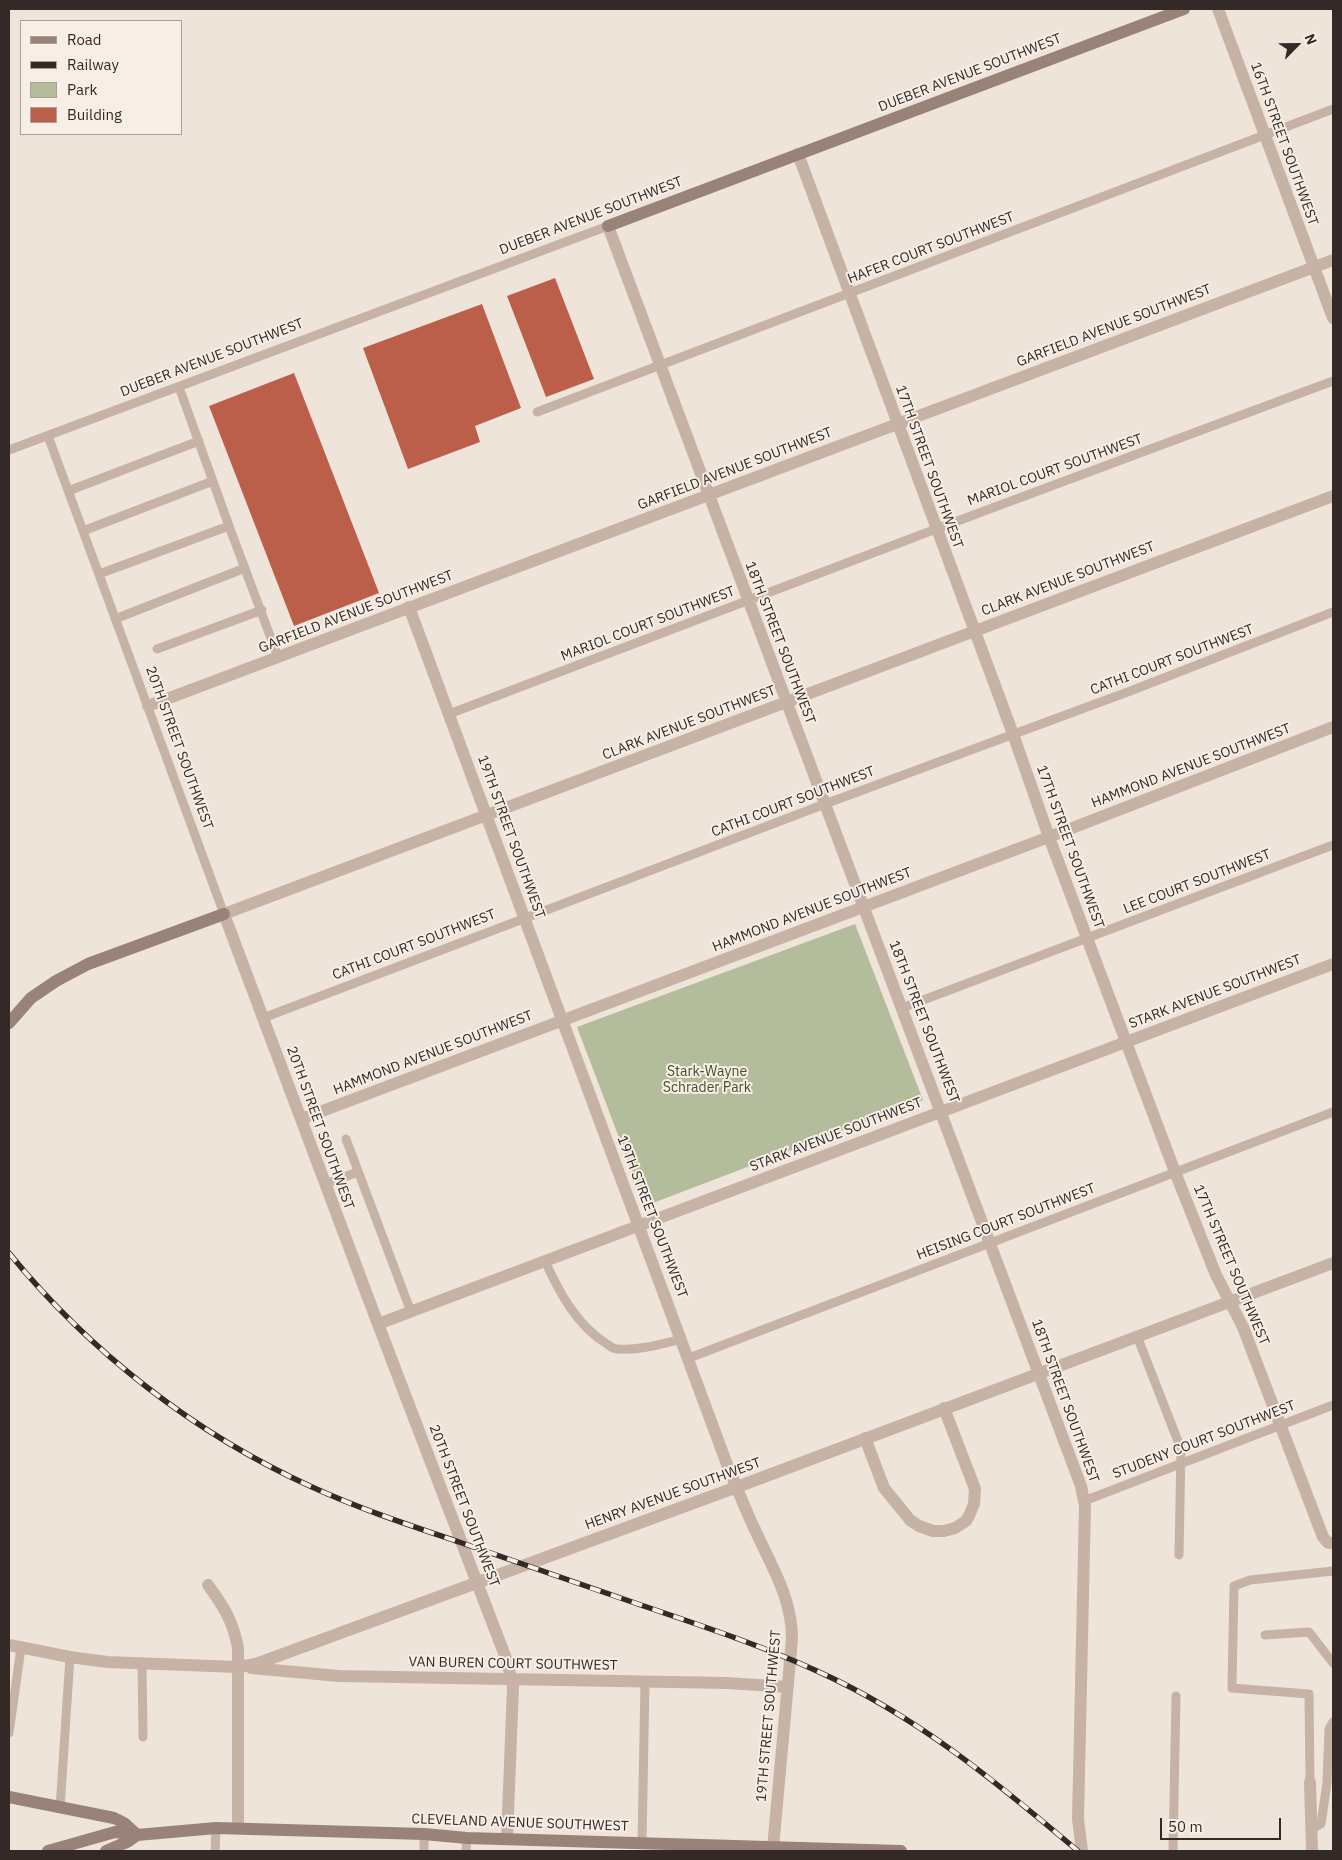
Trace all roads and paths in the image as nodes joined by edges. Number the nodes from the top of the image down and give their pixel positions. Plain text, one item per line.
1 (1184, 9) edge
2 (1218, 9) edge
3 (1333, 109) edge
4 (1265, 135) junction
5 (798, 154) junction
6 (608, 226) junction
7 (1333, 260) edge
8 (1314, 267) junction
9 (850, 294) junction
10 (1333, 318) edge
11 (661, 364) junction
12 (1333, 382) edge
13 (179, 387) junction
14 (538, 412) dead end
15 (897, 424) junction
16 (48, 436) junction
17 (200, 441) junction
18 (9, 450) edge
19 (213, 481) junction
20 (68, 491) junction
21 (709, 495) junction
22 (1333, 496) edge
23 (229, 526) junction
24 (936, 529) junction
25 (83, 531) junction
26 (245, 568) junction
27 (99, 574) junction
28 (748, 601) junction
29 (409, 607) junction
30 (262, 610) junction
31 (1333, 612) edge
32 (115, 619) junction
33 (974, 630) junction
34 (157, 649) dead end
35 (278, 657) junction
36 (786, 702) junction
37 (148, 706) junction
38 (450, 714) junction
39 (1333, 727) edge
40 (1013, 734) junction
41 (825, 804) junction
42 (487, 815) junction
43 (1049, 837) junction
44 (1333, 845) edge
45 (864, 906) junction
46 (224, 914) junction
47 (524, 918) junction
48 (1087, 938) junction
49 (1333, 964) edge
50 (902, 1008) junction
51 (263, 1018) junction
52 (562, 1020) junction
53 (9, 1023) edge
54 (1126, 1041) junction
55 (942, 1112) junction
56 (1333, 1112) edge
57 (301, 1119) junction
58 (346, 1139) dead end
59 (358, 1172) junction
60 (1175, 1172) junction
61 (325, 1184) junction
62 (639, 1226) junction
63 (990, 1242) junction
64 (545, 1261) junction
65 (1333, 1263) edge
66 (1230, 1301) junction
67 (411, 1312) junction
68 (378, 1324) junction
69 (1137, 1336) junction
70 (682, 1339) junction
71 (689, 1358) junction
72 (1039, 1373) junction
73 (1333, 1405) edge
74 (944, 1408) junction
75 (1280, 1425) junction
76 (865, 1438) junction
77 (1181, 1463) junction
78 (737, 1487) junction
79 (1084, 1501) junction
80 (1331, 1543) edge
81 (1179, 1556) dead end
82 (1333, 1571) edge
83 (477, 1583) junction
84 (208, 1585) dead end
85 (1265, 1635) dead end
86 (15, 1646) edge
87 (70, 1658) junction
88 (1333, 1663) edge
89 (142, 1665) junction
90 (238, 1667) junction
91 (512, 1680) junction
92 (645, 1681) junction
93 (788, 1687) junction
94 (1176, 1696) dead end
95 (1333, 1722) edge
96 (9, 1733) edge
97 (143, 1737) dead end
98 (1310, 1782) joint
99 (1329, 1796) edge
100 (9, 1797) edge
101 (60, 1808) junction
102 (216, 1828) junction
103 (238, 1828) junction
104 (1311, 1830) junction
105 (424, 1834) junction
106 (137, 1835) junction
107 (467, 1838) junction
108 (507, 1839) junction
109 (642, 1843) junction
110 (777, 1849) edge
111 (808, 1850) edge
112 (48, 1851) edge
113 (106, 1851) edge
114 (215, 1851) edge
115 (424, 1851) edge
116 (466, 1851) edge
117 (878, 1851) edge
118 (901, 1851) edge
119 (1082, 1851) edge
120 (1173, 1851) edge
121 (1312, 1851) edge

1 - 5 main road, DUEBER AVENUE SOUTHWEST
2 - 4 street, 16TH STREET SOUTHWEST
3 - 4 lane, HAFER COURT SOUTHWEST
4 - 8 street, 16TH STREET SOUTHWEST
4 - 9 lane, HAFER COURT SOUTHWEST
5 - 6 main road, DUEBER AVENUE SOUTHWEST
5 - 9 street, 17TH STREET SOUTHWEST
6 - 11 street, 18TH STREET SOUTHWEST
6 - 13 lane, DUEBER AVENUE SOUTHWEST
7 - 8 street, GARFIELD AVENUE SOUTHWEST
8 - 10 street, 16TH STREET SOUTHWEST
8 - 15 street, GARFIELD AVENUE SOUTHWEST
9 - 11 lane, HAFER COURT SOUTHWEST
9 - 15 street, 17TH STREET SOUTHWEST
11 - 14 lane, HAFER COURT SOUTHWEST
11 - 21 street, 18TH STREET SOUTHWEST
12 - 24 lane, MARIOL COURT SOUTHWEST
13 - 16 lane, DUEBER AVENUE SOUTHWEST
13 - 17 lane
15 - 21 street, GARFIELD AVENUE SOUTHWEST
15 - 24 street, 17TH STREET SOUTHWEST
16 - 18 lane, DUEBER AVENUE SOUTHWEST
16 - 20 lane, 20TH STREET SOUTHWEST
17 - 19 lane
17 - 20 lane
19 - 23 lane
19 - 25 lane
20 - 25 lane, 20TH STREET SOUTHWEST
21 - 28 street, 18TH STREET SOUTHWEST
21 - 29 street, GARFIELD AVENUE SOUTHWEST
22 - 33 street, CLARK AVENUE SOUTHWEST
23 - 26 lane
23 - 27 lane
24 - 28 lane, MARIOL COURT SOUTHWEST
24 - 33 street, 17TH STREET SOUTHWEST
25 - 27 lane, 20TH STREET SOUTHWEST
26 - 30 lane
26 - 32 lane
27 - 32 lane, 20TH STREET SOUTHWEST
28 - 36 street, 18TH STREET SOUTHWEST
28 - 38 lane, MARIOL COURT SOUTHWEST
29 - 35 street, GARFIELD AVENUE SOUTHWEST
29 - 38 street, 19TH STREET SOUTHWEST
30 - 34 lane
30 - 35 lane
31 - 40 lane, CATHI COURT SOUTHWEST
32 - 37 lane, 20TH STREET SOUTHWEST
33 - 36 street, CLARK AVENUE SOUTHWEST
33 - 40 street, 17TH STREET SOUTHWEST
35 - 37 street, GARFIELD AVENUE SOUTHWEST
36 - 41 street, 18TH STREET SOUTHWEST
36 - 42 street, CLARK AVENUE SOUTHWEST
37 - 46 lane, 20TH STREET SOUTHWEST
38 - 42 street, 19TH STREET SOUTHWEST
39 - 43 street, HAMMOND AVENUE SOUTHWEST
40 - 41 lane, CATHI COURT SOUTHWEST
40 - 43 street, 17TH STREET SOUTHWEST
41 - 45 street, 18TH STREET SOUTHWEST
41 - 47 lane, CATHI COURT SOUTHWEST
42 - 46 street, CLARK AVENUE SOUTHWEST
42 - 47 street, 19TH STREET SOUTHWEST
43 - 45 street, HAMMOND AVENUE SOUTHWEST
43 - 48 street, 17TH STREET SOUTHWEST
44 - 48 lane, LEE COURT SOUTHWEST
45 - 50 street, 18TH STREET SOUTHWEST
45 - 52 street, HAMMOND AVENUE SOUTHWEST
46 - 51 street, 20TH STREET SOUTHWEST
46 - 53 main road
47 - 51 lane, CATHI COURT SOUTHWEST
47 - 52 street, 19TH STREET SOUTHWEST
48 - 50 lane, LEE COURT SOUTHWEST
48 - 54 street, 17TH STREET SOUTHWEST
49 - 54 street, STARK AVENUE SOUTHWEST
50 - 55 street, 18TH STREET SOUTHWEST
51 - 57 street, 20TH STREET SOUTHWEST
52 - 57 street, HAMMOND AVENUE SOUTHWEST
52 - 62 street, 19TH STREET SOUTHWEST
54 - 55 street, STARK AVENUE SOUTHWEST
54 - 60 street, 17TH STREET SOUTHWEST
55 - 62 street, STARK AVENUE SOUTHWEST
55 - 63 street, 18TH STREET SOUTHWEST
56 - 60 lane, HEISING COURT SOUTHWEST
57 - 61 street, 20TH STREET SOUTHWEST
58 - 59 lane
59 - 61 lane
59 - 67 lane
60 - 63 lane, HEISING COURT SOUTHWEST
60 - 66 street, 17TH STREET SOUTHWEST
61 - 68 street, 20TH STREET SOUTHWEST
62 - 64 street, STARK AVENUE SOUTHWEST
62 - 70 street, 19TH STREET SOUTHWEST
63 - 71 lane, HEISING COURT SOUTHWEST
63 - 72 street, 18TH STREET SOUTHWEST
64 - 67 street, STARK AVENUE SOUTHWEST
64 - 70 lane
65 - 66 street, HENRY AVENUE SOUTHWEST
66 - 69 street, HENRY AVENUE SOUTHWEST
66 - 75 street, 17TH STREET SOUTHWEST
67 - 68 street, STARK AVENUE SOUTHWEST
68 - 83 street, 20TH STREET SOUTHWEST
69 - 72 street, HENRY AVENUE SOUTHWEST
69 - 77 lane
70 - 71 street, 19TH STREET SOUTHWEST
71 - 78 street, 19TH STREET SOUTHWEST
72 - 74 street, HENRY AVENUE SOUTHWEST
72 - 79 street, 18TH STREET SOUTHWEST
73 - 75 lane, STUDENY COURT SOUTHWEST
74 - 76 street, HENRY AVENUE SOUTHWEST
74 - 76 street
75 - 77 lane, STUDENY COURT SOUTHWEST
75 - 80 street, 17TH STREET SOUTHWEST
76 - 78 street, HENRY AVENUE SOUTHWEST
77 - 79 lane, STUDENY COURT SOUTHWEST
77 - 81 lane
78 - 83 street, HENRY AVENUE SOUTHWEST
78 - 93 street, 19TH STREET SOUTHWEST
79 - 119 street, 18TH STREET SOUTHWEST
82 - 98 lane
83 - 90 street, HENRY AVENUE SOUTHWEST
83 - 91 street, 20TH STREET SOUTHWEST
84 - 90 street
85 - 88 lane
86 - 87 street, HENRY AVENUE SOUTHWEST
86 - 96 lane
87 - 89 street, HENRY AVENUE SOUTHWEST
87 - 101 lane
89 - 90 street, HENRY AVENUE SOUTHWEST
89 - 97 lane
90 - 91 street, VAN BUREN COURT SOUTHWEST
90 - 103 street
91 - 92 street, VAN BUREN COURT SOUTHWEST
91 - 108 street, 20TH STREET SOUTHWEST
92 - 93 street, VAN BUREN COURT SOUTHWEST
92 - 109 lane
93 - 110 street, 19TH STREET SOUTHWEST
94 - 120 lane
95 - 99 lane
98 - 104 street
99 - 104 lane
100 - 101 main road
101 - 106 main road
102 - 103 main road, CLEVELAND AVENUE SOUTHWEST
102 - 106 main road, CLEVELAND AVENUE SOUTHWEST
102 - 114 lane
103 - 105 main road, CLEVELAND AVENUE SOUTHWEST
104 - 121 street
105 - 107 main road, CLEVELAND AVENUE SOUTHWEST
105 - 115 lane
106 - 112 main road, CLEVELAND AVENUE SOUTHWEST
106 - 113 main road, CLEVELAND AVENUE SOUTHWEST
107 - 108 main road, CLEVELAND AVENUE SOUTHWEST
107 - 116 lane
108 - 109 main road, CLEVELAND AVENUE SOUTHWEST
109 - 110 main road, CLEVELAND AVENUE SOUTHWEST
110 - 111 main road, CLEVELAND AVENUE SOUTHWEST
111 - 117 main road, CLEVELAND AVENUE SOUTHWEST
117 - 118 main road, CLEVELAND AVENUE SOUTHWEST

